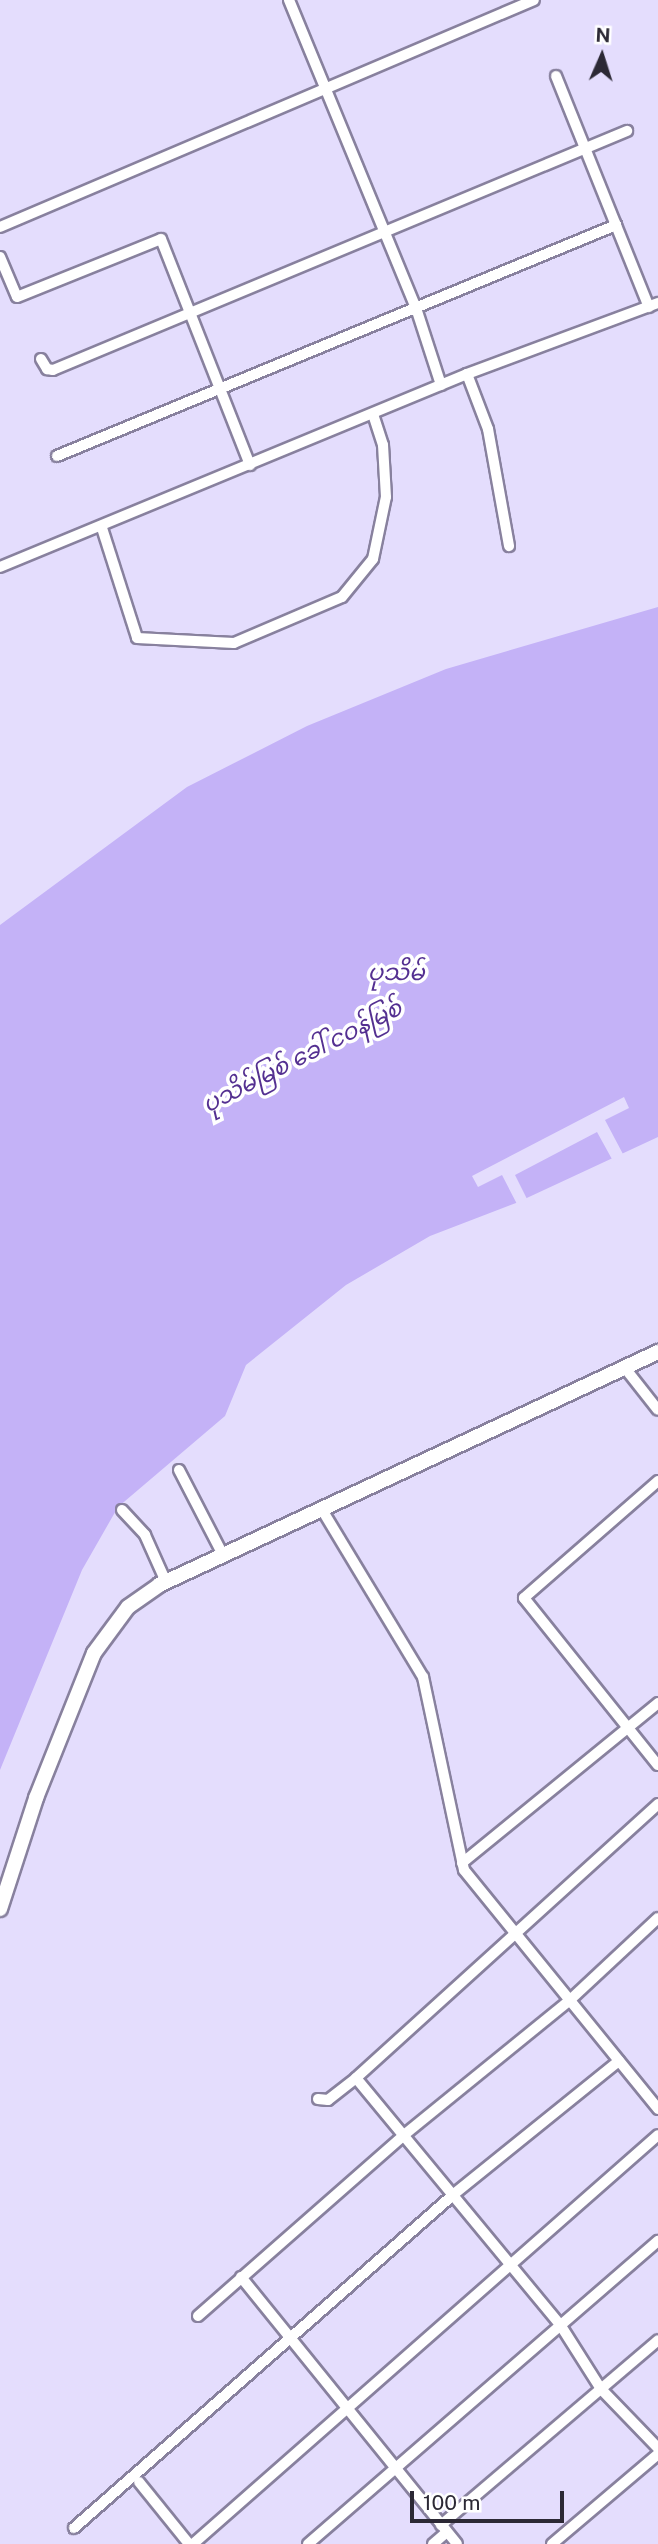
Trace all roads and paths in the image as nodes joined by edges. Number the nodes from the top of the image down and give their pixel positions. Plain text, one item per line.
1 (289, 0) edge
2 (534, 0) edge
3 (556, 76) dead end
4 (325, 88) junction
5 (627, 131) dead end
6 (586, 148) junction
7 (615, 225) junction
8 (0, 227) edge
9 (383, 233) junction
10 (0, 257) edge
11 (654, 305) edge
12 (415, 308) junction
13 (188, 314) junction
14 (41, 359) dead end
15 (467, 373) junction
16 (441, 385) junction
17 (220, 388) junction
18 (373, 415) junction
19 (57, 456) dead end
20 (250, 465) junction
21 (102, 527) junction
22 (509, 546) dead end
23 (0, 567) edge
24 (658, 1352) edge
25 (625, 1367) junction
26 (658, 1410) edge
27 (179, 1470) dead end
28 (658, 1481) edge
29 (321, 1508) junction
30 (122, 1510) dead end
31 (223, 1555) junction
32 (166, 1581) junction
33 (658, 1703) edge
34 (628, 1729) junction
35 (658, 1765) edge
36 (658, 1804) edge
37 (462, 1863) junction
38 (0, 1909) edge
39 (658, 1918) edge
40 (514, 1932) junction
41 (570, 2000) junction
42 (619, 2061) junction
43 (356, 2078) junction
44 (318, 2099) dead end
45 (658, 2109) edge
46 (404, 2135) junction
47 (658, 2135) edge
48 (454, 2194) junction
49 (658, 2241) edge
50 (512, 2266) junction
51 (241, 2277) junction
52 (198, 2316) dead end
53 (561, 2326) junction
54 (292, 2336) junction
55 (658, 2340) edge
56 (601, 2389) junction
57 (348, 2406) junction
58 (658, 2448) edge
59 (658, 2454) edge
60 (396, 2470) junction
61 (139, 2482) dead end
62 (74, 2528) dead end
63 (444, 2529) junction
64 (191, 2544) edge
65 (308, 2544) edge
66 (433, 2544) edge
67 (457, 2544) edge
68 (552, 2544) edge

1 - 4 street
2 - 4 street
3 - 6 street
4 - 8 street
4 - 9 street
5 - 6 street
6 - 7 street
6 - 9 street
7 - 11 street
7 - 12 street
9 - 12 street
9 - 13 street
10 - 13 street
11 - 15 street
12 - 16 street
12 - 17 street
13 - 14 street
13 - 17 street
15 - 16 street
15 - 22 street
16 - 18 street
17 - 19 street
17 - 20 street
18 - 20 street
18 - 21 street
20 - 21 street
21 - 23 street
24 - 25 street
25 - 26 street
25 - 29 street
27 - 31 street
28 - 34 street
29 - 31 street
29 - 37 street
30 - 32 street
31 - 32 street
32 - 38 street
33 - 34 street
34 - 35 street
34 - 37 street
36 - 40 street
37 - 40 street
39 - 41 street
40 - 41 street
40 - 43 street
41 - 42 street
41 - 46 street
42 - 45 street
42 - 48 street
43 - 44 street
43 - 46 street
46 - 48 street
46 - 51 street
47 - 50 street
48 - 50 street
48 - 54 street
49 - 53 street
50 - 53 street
50 - 57 street
51 - 52 street
51 - 54 street
53 - 56 street
53 - 60 street
54 - 57 street
54 - 62 street
55 - 56 street
56 - 58 street
56 - 63 street
57 - 60 street
57 - 64 street
59 - 68 street
60 - 63 street
60 - 65 street
61 - 64 street
63 - 66 street
63 - 67 street

